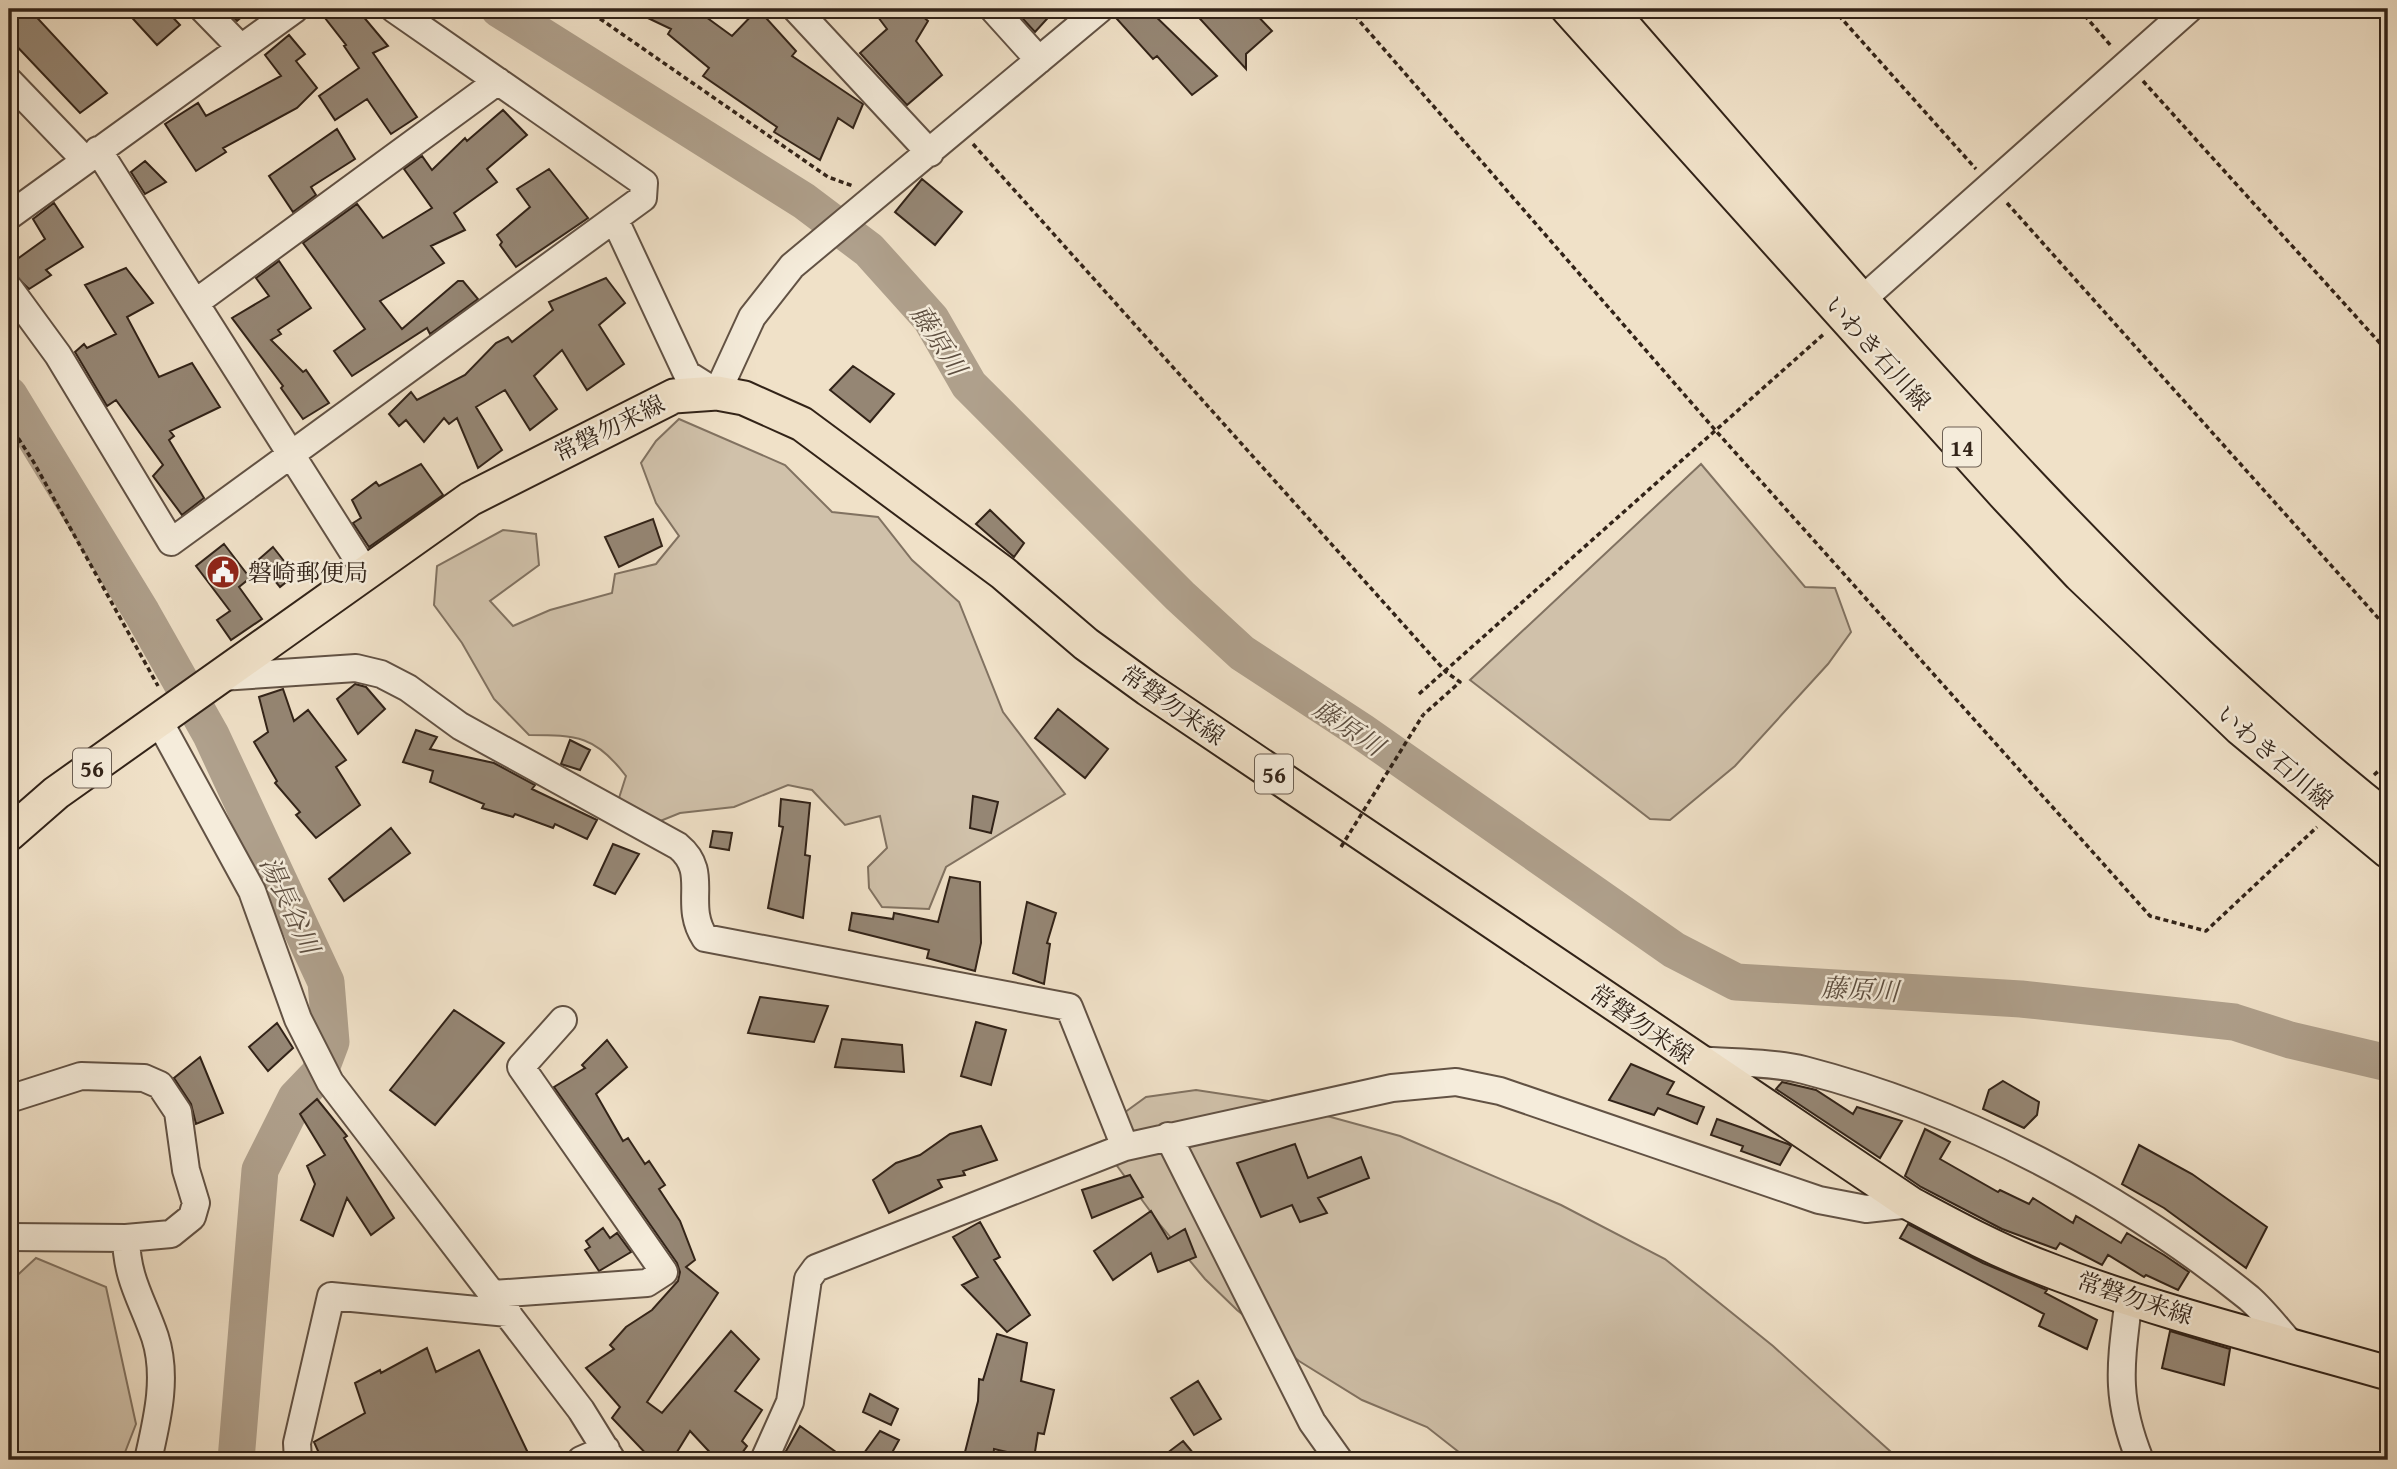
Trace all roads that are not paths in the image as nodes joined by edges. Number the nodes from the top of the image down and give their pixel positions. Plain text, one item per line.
1 (203, 9) edge
2 (295, 9) edge
3 (394, 9) edge
4 (796, 9) edge
5 (993, 9) edge
6 (1100, 9) edge
7 (1569, 9) edge
8 (1609, 9) edge
9 (2189, 9) edge
10 (241, 48) junction
11 (1040, 60) junction
12 (9, 81) edge
13 (498, 81) junction
14 (930, 153) junction
15 (92, 155) junction
16 (9, 216) edge
17 (615, 219) junction
18 (9, 288) edge
19 (195, 303) junction
20 (1854, 307) junction
21 (717, 393) junction
22 (292, 456) junction
23 (365, 571) junction
24 (213, 682) junction
25 (170, 713) junction
26 (2388, 820) edge
27 (9, 834) edge
28 (2388, 851) edge
29 (563, 1020) dead end
30 (1693, 1059) junction
31 (9, 1099) edge
32 (1168, 1136) junction
33 (1125, 1147) junction
34 (1911, 1204) junction
35 (9, 1237) edge
36 (126, 1238) junction
37 (2129, 1297) junction
38 (501, 1303) junction
39 (2292, 1345) junction
40 (2388, 1373) edge
41 (609, 1455) edge
42 (148, 1460) edge
43 (298, 1460) edge
44 (581, 1460) edge
45 (764, 1460) edge
46 (1339, 1460) edge
47 (2140, 1460) edge

1 - 10 street
2 - 10 street
3 - 13 street
4 - 14 street
5 - 11 street
6 - 11 street
7 - 20 main road, いわき石川線 / 14
8 - 20 main road, いわき石川線 / 14
9 - 20 street
10 - 15 street
11 - 14 street
12 - 15 street
13 - 17 street
13 - 19 street
14 - 21 street
15 - 16 street
15 - 19 street
17 - 21 street
17 - 22 street
18 - 22 street
19 - 22 street
20 - 26 main road, いわき石川線 / 14
20 - 28 main road, いわき石川線 / 14
21 - 23 main road, 常磐勿来線 / 56
21 - 30 main road, 常磐勿来線 / 56
22 - 23 street
23 - 24 main road, 常磐勿来線 / 56
24 - 25 main road, 常磐勿来線 / 56
24 - 33 street
25 - 27 main road, 常磐勿来線 / 56
25 - 38 street
29 - 38 street
30 - 34 main road, 常磐勿来線 / 56
30 - 39 street
31 - 36 street
32 - 33 street
32 - 34 street
32 - 46 street
33 - 45 street
34 - 37 main road, 常磐勿来線 / 56
35 - 36 street
36 - 42 street
37 - 39 main road, 常磐勿来線 / 56
37 - 47 street
38 - 41 street
38 - 43 street
39 - 40 main road, 常磐勿来線 / 56
41 - 44 street

